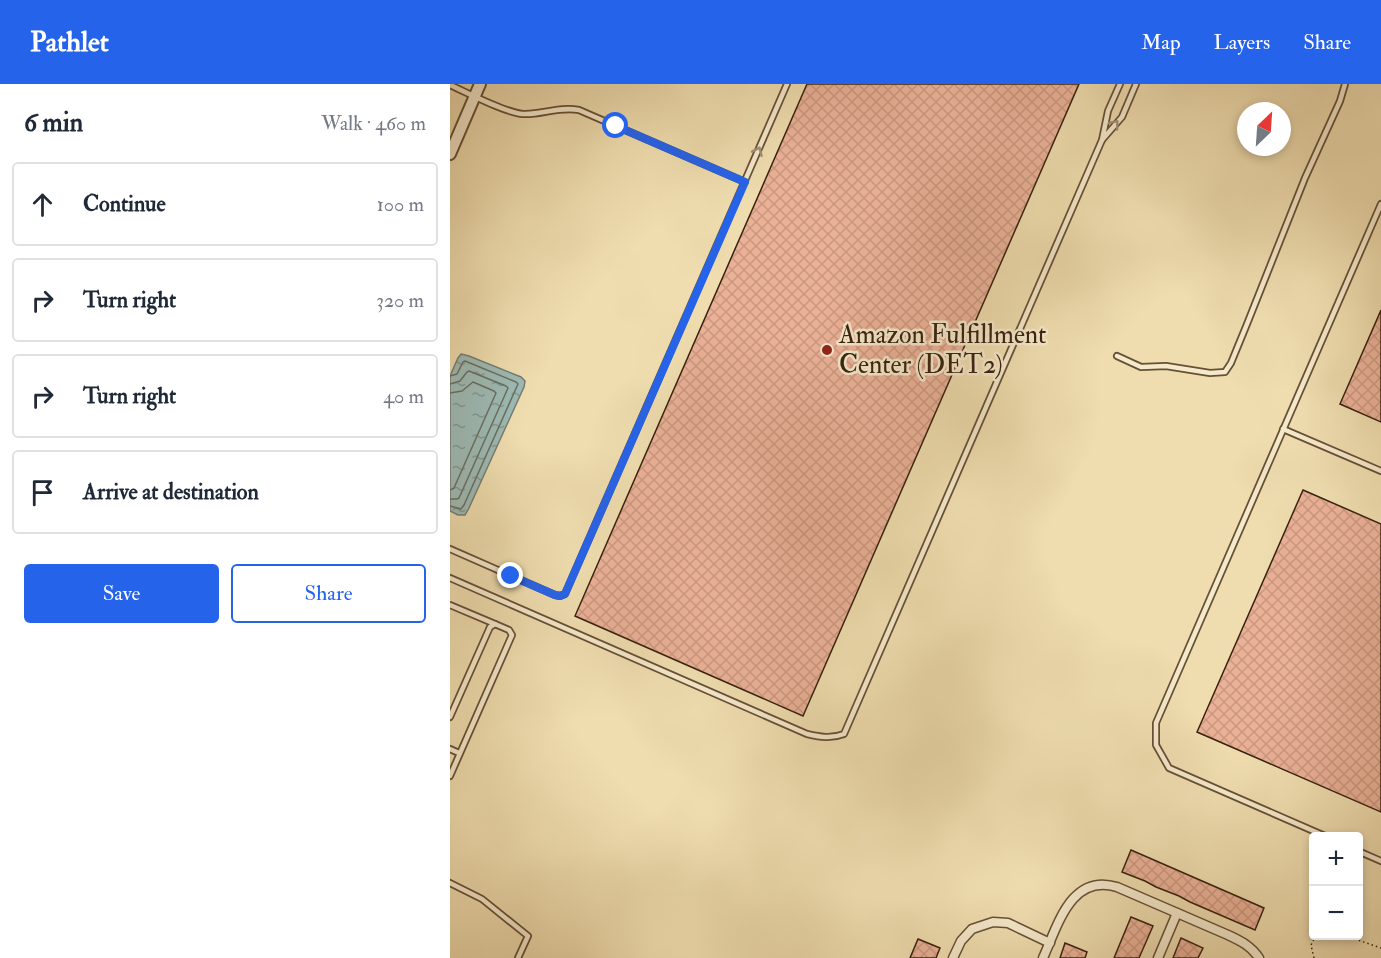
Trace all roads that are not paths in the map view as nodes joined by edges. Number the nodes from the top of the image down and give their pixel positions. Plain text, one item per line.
1 (480, 84) edge
2 (788, 84) edge
3 (1120, 84) edge
4 (1136, 84) edge
5 (1345, 84) edge
6 (450, 85) edge
7 (475, 96) junction
8 (1102, 140) junction
9 (450, 154) edge
10 (745, 182) junction
11 (1381, 204) edge
12 (1117, 356) dead end
13 (1283, 429) junction
14 (1381, 471) edge
15 (450, 549) edge
16 (450, 578) edge
17 (450, 604) edge
18 (495, 624) junction
19 (450, 717) edge
20 (450, 749) edge
21 (459, 753) junction
22 (450, 776) edge
23 (1314, 832) edge
24 (1363, 853) edge
25 (1381, 861) edge
26 (450, 883) edge
27 (1177, 913) junction
28 (1050, 943) junction
29 (518, 958) edge
30 (953, 958) edge
31 (1043, 958) edge
32 (1158, 958) edge
33 (1259, 958) edge

1 - 7 street
10 -> 2 lane
3 - 8 lane
8 -> 4 lane
5 - 12 lane
6 - 7 lane
7 - 9 street
7 - 10 lane
8 - 16 lane
10 - 15 lane
11 - 13 lane
13 - 14 lane
13 - 23 lane
17 - 18 lane
18 - 19 lane
18 - 21 lane
20 - 21 lane
21 - 22 lane
24 - 25 lane
26 - 29 lane
27 - 28 street
27 - 32 street
27 - 33 street
28 - 30 street
28 - 31 street

